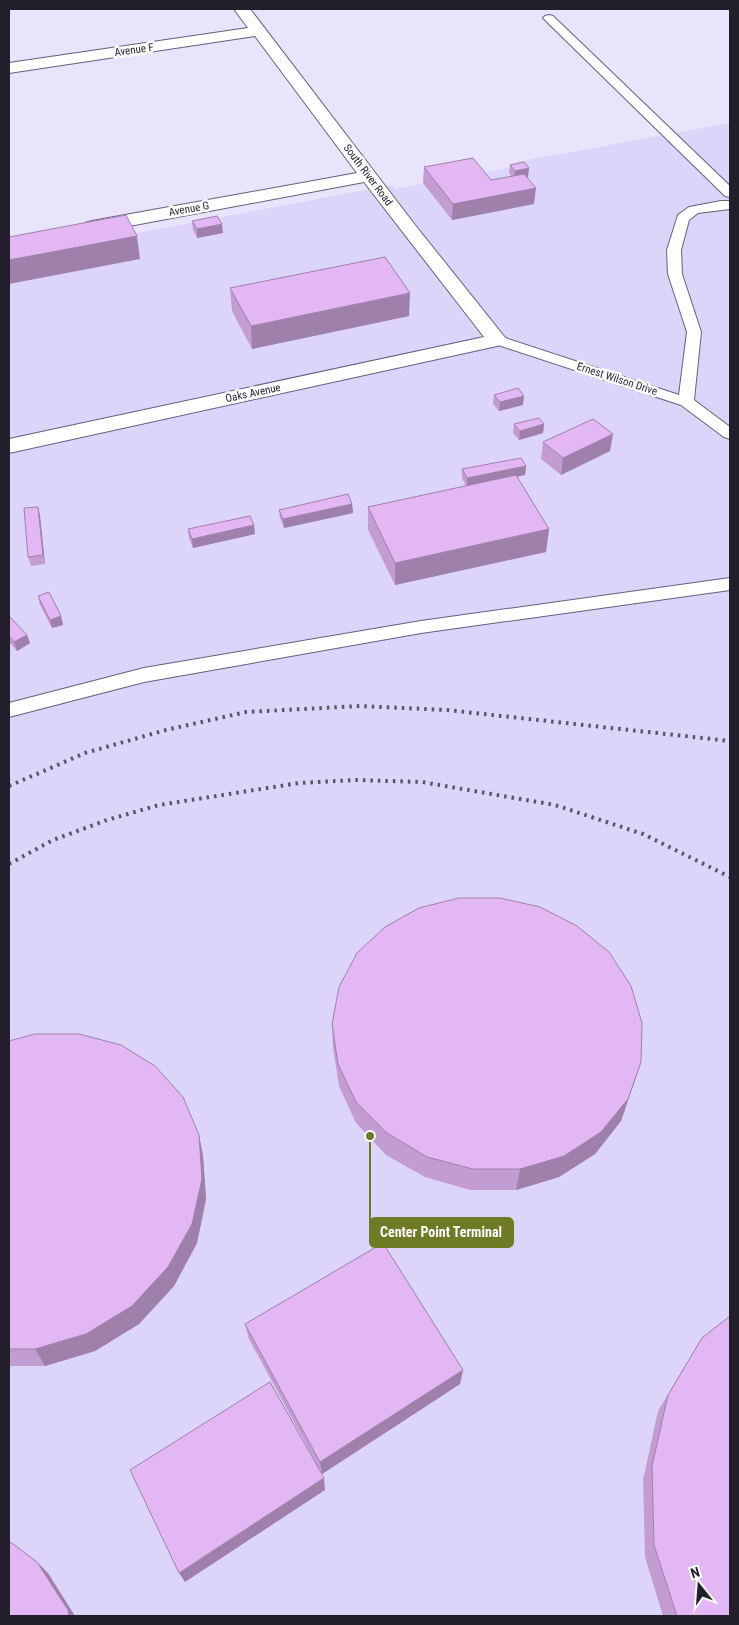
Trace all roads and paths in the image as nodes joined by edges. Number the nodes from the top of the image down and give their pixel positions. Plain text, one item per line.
1 (242, 9) edge
2 (549, 18) dead end
3 (259, 31) junction
4 (9, 68) edge
5 (369, 176) junction
6 (730, 193) edge
7 (730, 205) edge
8 (77, 230) edge
9 (497, 340) junction
10 (686, 402) junction
11 (730, 434) edge
12 (9, 446) edge
13 (730, 584) edge
14 (9, 710) edge

1 - 3 street, South River Road
2 - 6 lane
3 - 4 street, Avenue F
3 - 5 street, South River Road
5 - 8 street, Avenue G
5 - 9 street, South River Road
7 - 10 lane
9 - 10 lane, Ernest Wilson Drive
9 - 12 street, Oaks Avenue
10 - 11 lane, Ernest Wilson Drive
13 - 14 lane

